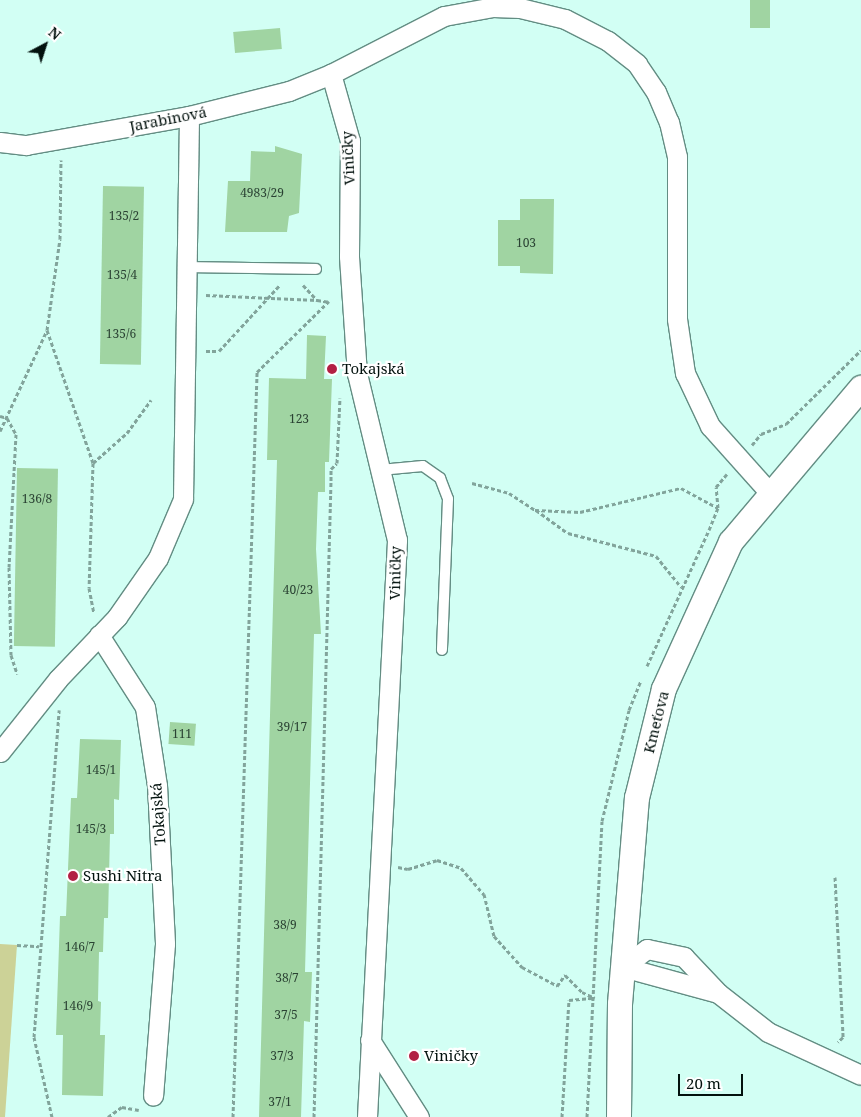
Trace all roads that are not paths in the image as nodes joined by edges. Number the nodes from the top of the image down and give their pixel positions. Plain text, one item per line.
1 (480, 4) edge
2 (331, 74) junction
3 (189, 116) junction
4 (0, 142) edge
5 (188, 267) junction
6 (316, 268) dead end
7 (861, 388) edge
8 (380, 470) junction
9 (769, 492) junction
10 (99, 636) junction
11 (442, 650) dead end
12 (0, 752) edge
13 (623, 967) junction
14 (718, 993) junction
15 (370, 1040) junction
16 (861, 1075) edge
17 (151, 1103) road end
18 (367, 1117) edge
19 (419, 1117) edge
20 (619, 1117) edge

1 - 2 street
1 - 9 street
2 - 3 street, Jarabinová
2 - 8 street, Viničky
3 - 4 street, Jarabinová
3 - 5 street
5 - 6 lane
5 - 10 street
7 - 9 street, Kmeťova
8 - 11 lane
8 - 15 street, Viničky
9 - 13 street, Kmeťova
10 - 12 street
10 - 17 street, Tokajská
13 - 14 street
13 - 14 street
13 - 20 street, Kmeťova
14 - 16 street
15 - 18 street, Viničky
15 - 19 street

